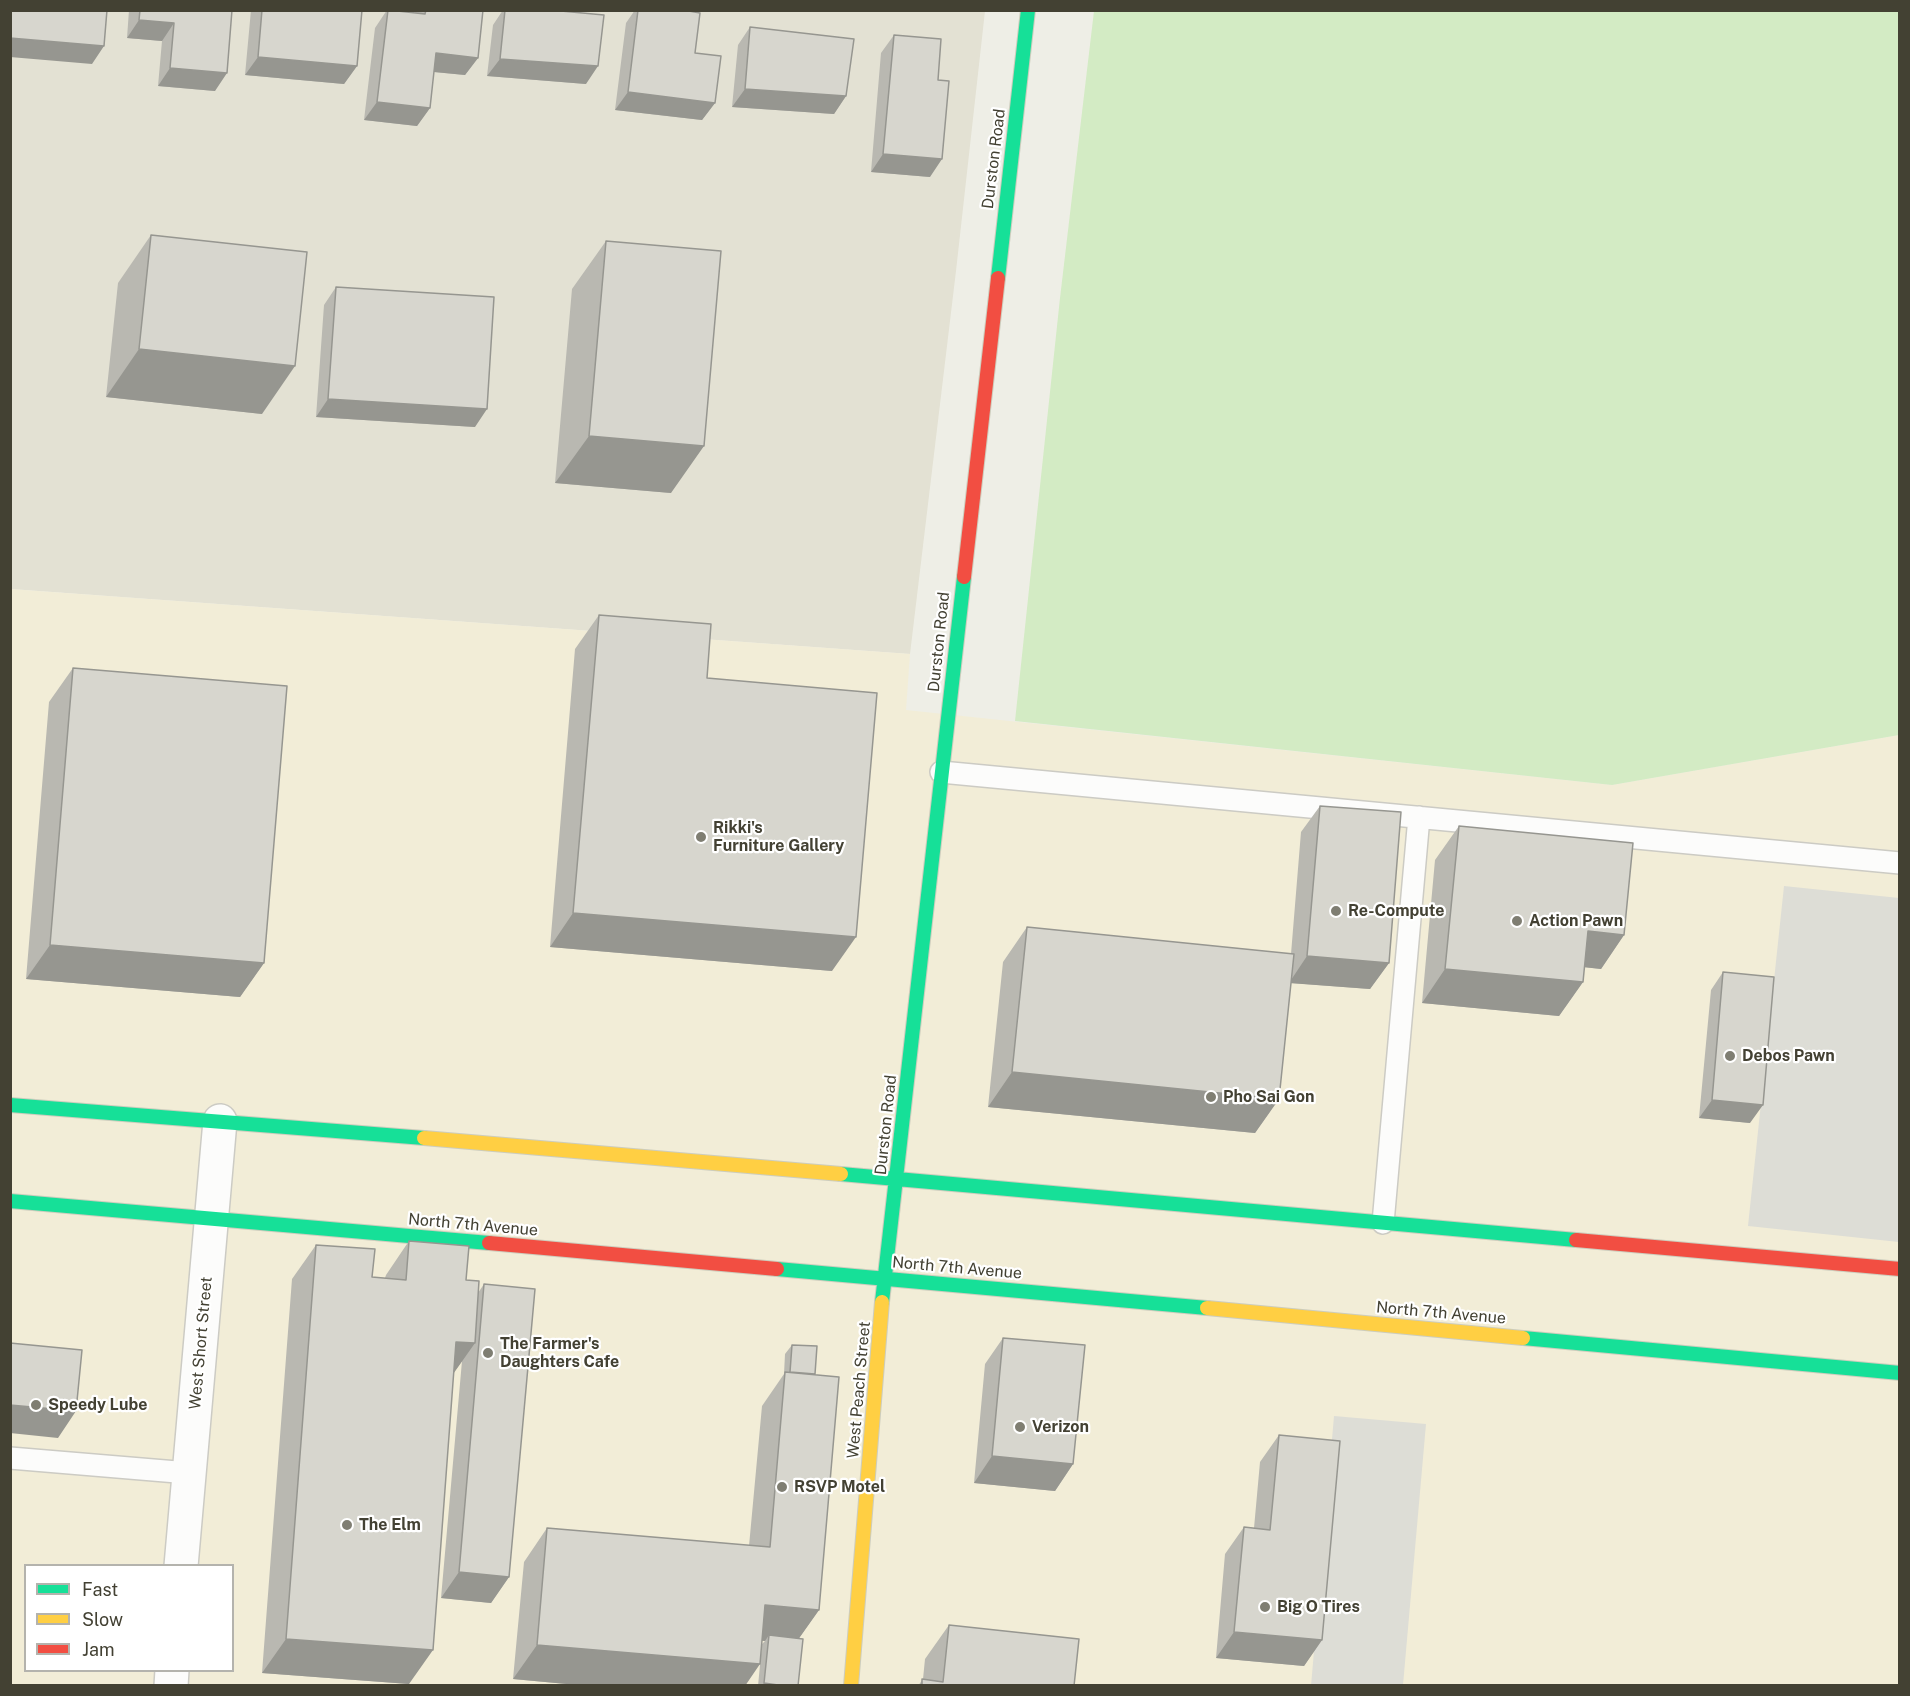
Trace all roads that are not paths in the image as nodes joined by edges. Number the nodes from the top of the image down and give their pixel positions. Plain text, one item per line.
1 (1028, 10) edge
2 (941, 772) junction
3 (1419, 818) junction
4 (1899, 862) edge
5 (10, 1105) edge
6 (220, 1121) junction
7 (896, 1179) junction
8 (10, 1201) edge
9 (212, 1219) junction
10 (1383, 1223) junction
11 (1899, 1269) edge
12 (884, 1278) junction
13 (1899, 1373) edge
14 (10, 1458) edge
15 (189, 1473) junction
16 (181, 1564) edge
17 (851, 1686) edge

1 - 2 main road, Durston Road
2 - 3 lane
2 - 7 main road, Durston Road
3 - 4 lane
3 - 10 lane
5 - 6 main road
6 - 7 main road
6 - 9 street, West Short Street
7 - 10 main road
7 - 12 main road, Durston Road
8 - 9 main road, North 7th Avenue
9 - 12 main road, North 7th Avenue
9 - 15 street, West Short Street
10 - 11 main road
12 - 13 main road, North 7th Avenue
12 - 17 main road, West Peach Street
14 - 15 lane
15 - 16 street, West Short Street

